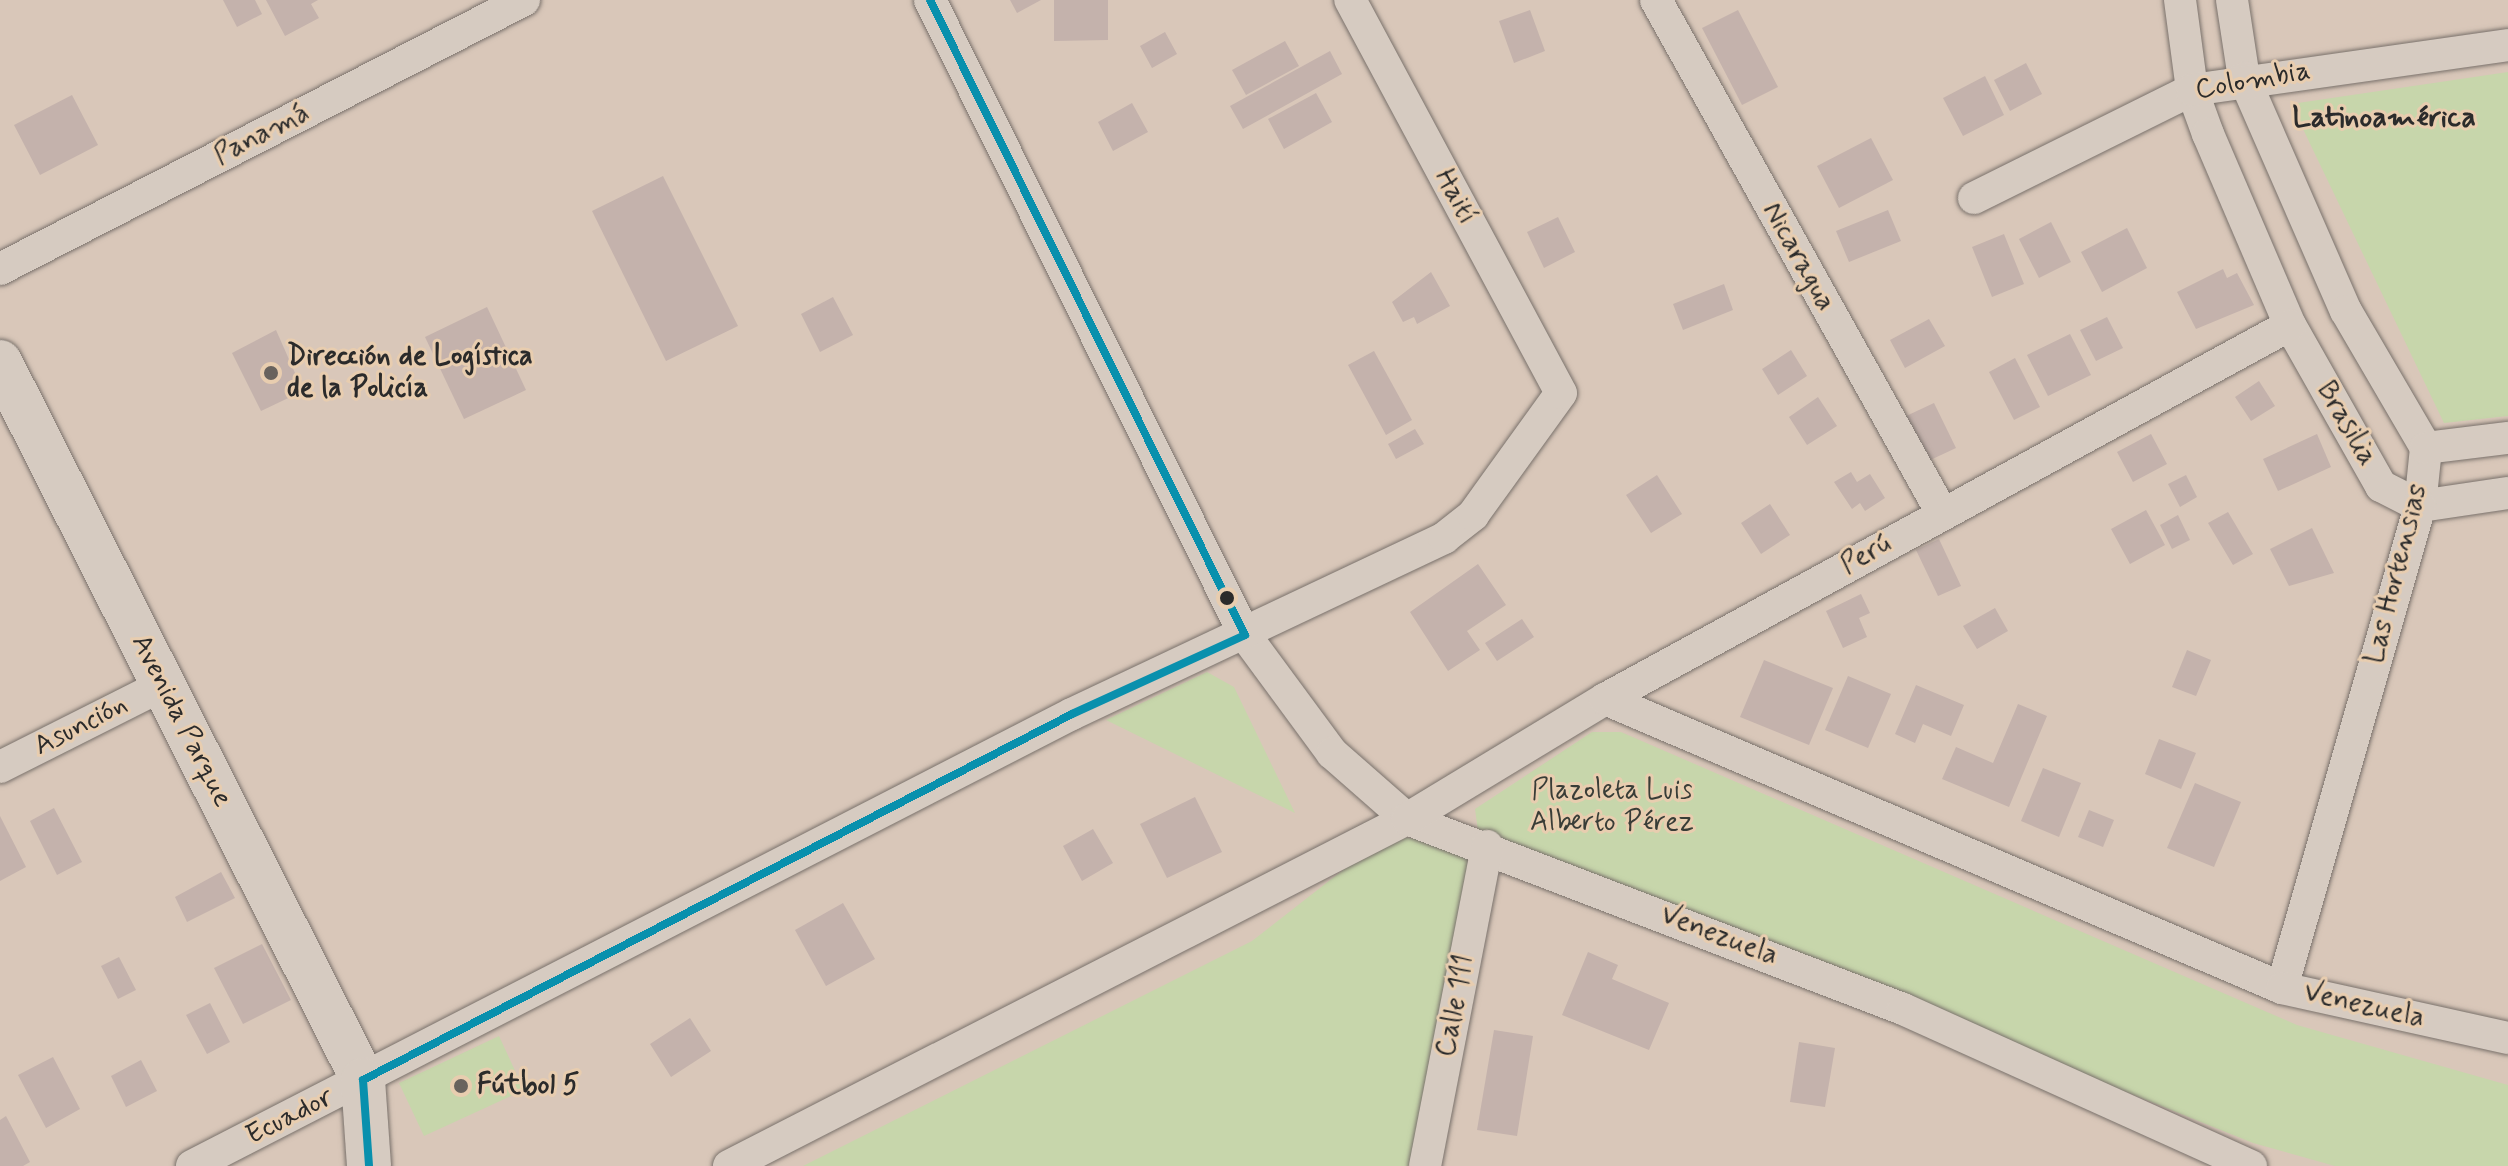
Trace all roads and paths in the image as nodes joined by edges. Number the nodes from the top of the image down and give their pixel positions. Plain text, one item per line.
1 (524, 0) edge
2 (930, 0) edge
3 (1350, 0) edge
4 (1656, 0) edge
5 (2180, 0) edge
6 (2232, 0) edge
7 (2508, 45) edge
8 (2244, 78) junction
9 (2192, 90) junction
10 (1974, 198) dead end
11 (0, 269) edge
12 (2290, 325) junction
13 (0, 362) edge
14 (1561, 393) joint
15 (2508, 438) edge
16 (2426, 448) junction
17 (2508, 493) edge
18 (2420, 506) junction
19 (1942, 513) junction
20 (1245, 635) junction
21 (163, 685) junction
22 (1605, 699) junction
23 (0, 767) edge
24 (1407, 819) junction
25 (1487, 846) junction
26 (2282, 988) junction
27 (2508, 1038) edge
28 (363, 1080) junction
29 (771, 1157) edge
30 (192, 1166) edge
31 (369, 1166) edge
32 (729, 1166) edge
33 (1425, 1166) edge
34 (2251, 1166) edge

1 - 11 street, Panamá
2 - 20 street, Venezuela
3 - 14 street, Haití
4 - 19 street, Nicaragua
5 - 9 street
6 - 8 street, Las Hortensias
7 - 8 street, Colombia
8 - 9 street, Colombia
8 - 16 street, Las Hortensias
9 - 10 street, Colombia
9 - 12 street
12 - 18 street, Brasilia
12 - 19 street, Perú
13 - 21 street, Avenida Parque
14 - 20 street, Ecuador
15 - 16 street
16 - 18 street, Las Hortensias
17 - 18 street
18 - 26 street, Las Hortensias
19 - 22 street, Perú
20 - 24 street, Venezuela
20 - 28 street, Ecuador
21 - 23 street, Asunción
21 - 28 street, Avenida Parque
22 - 24 street, Perú
22 - 26 street, Venezuela
24 - 25 street, Venezuela
24 - 29 street, Perú
25 - 33 street, Calle 111
25 - 34 street, Venezuela
26 - 27 street, Venezuela
28 - 30 street, Ecuador
28 - 31 street
29 - 32 street, Perú

